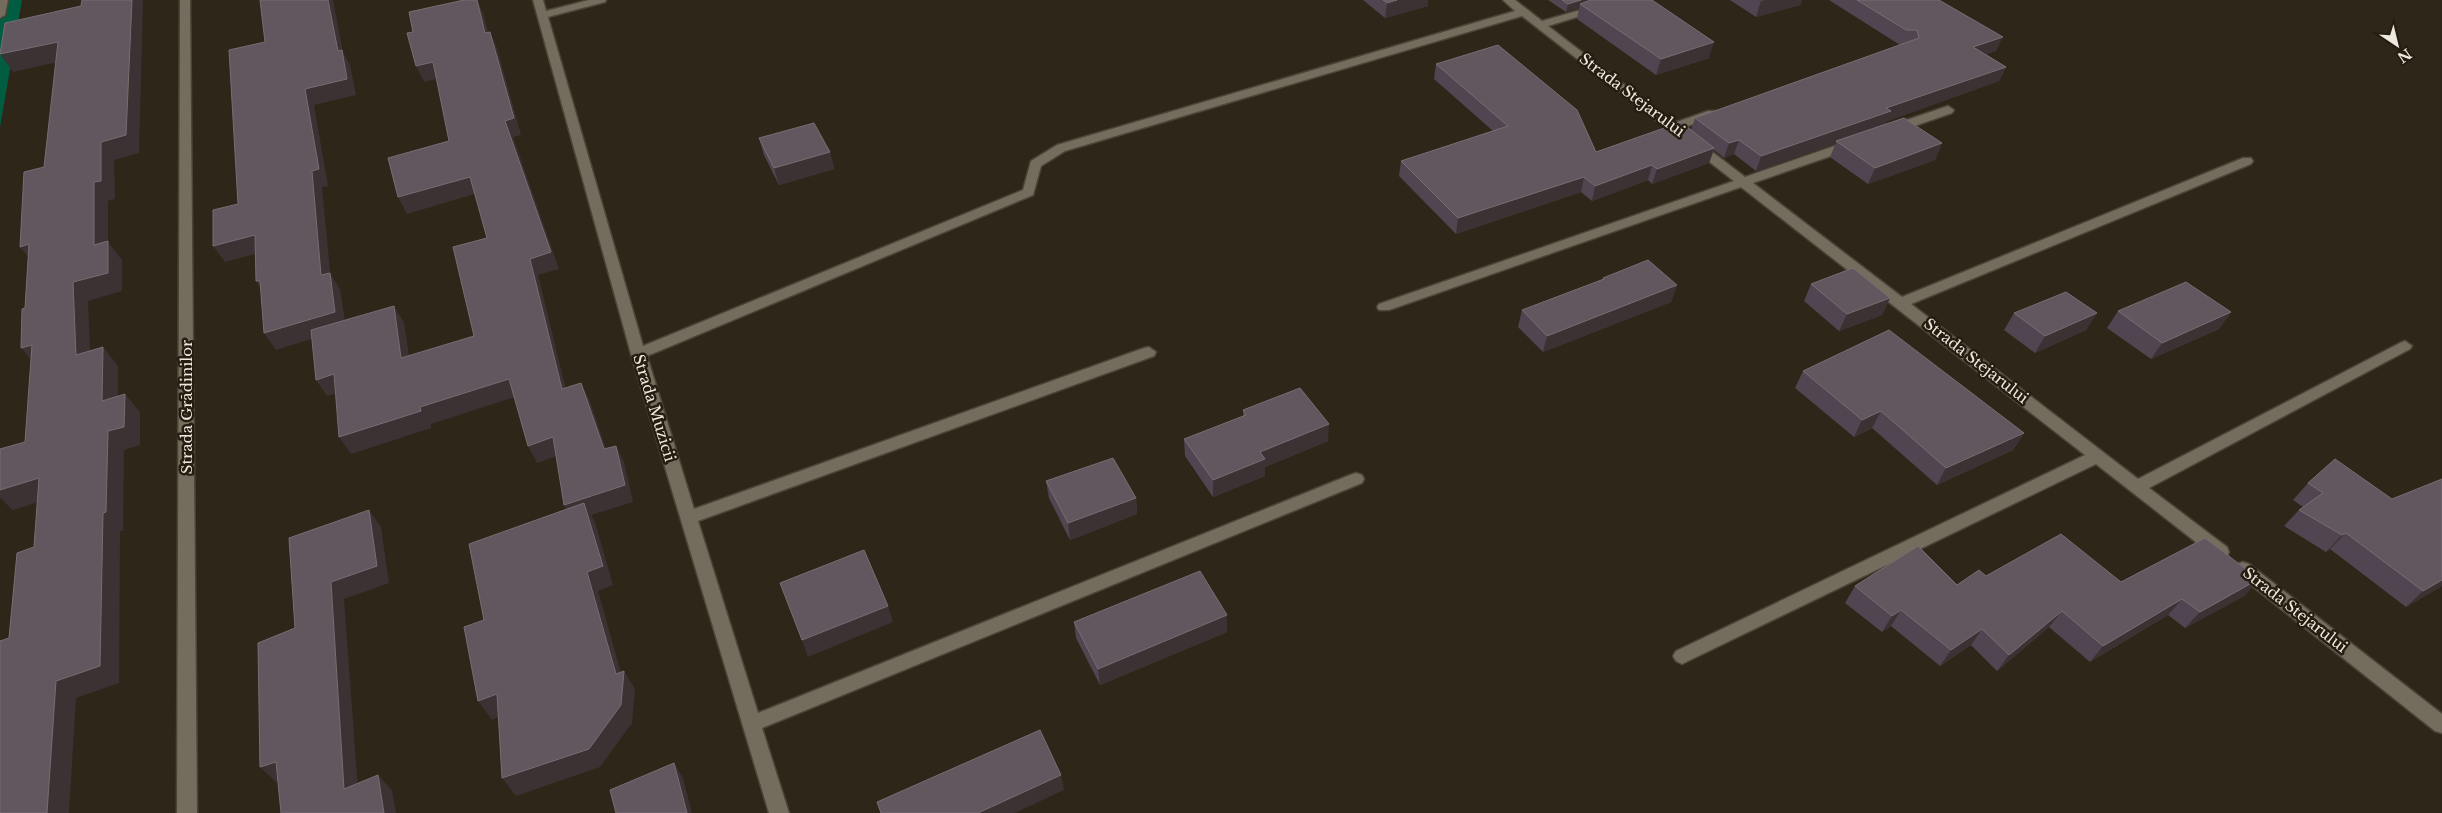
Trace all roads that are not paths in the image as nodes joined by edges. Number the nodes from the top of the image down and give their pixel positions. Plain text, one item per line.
1 (3, 0) edge
2 (185, 0) edge
3 (601, 0) edge
4 (1508, 0) edge
5 (1627, 0) edge
6 (540, 7) edge
7 (1524, 12) junction
8 (0, 15) edge
9 (1540, 25) junction
10 (1948, 110) dead end
11 (1720, 111) edge
12 (1673, 127) junction
13 (1884, 133) edge
14 (1865, 139) edge
15 (2247, 161) dead end
16 (1746, 182) junction
17 (1901, 302) junction
18 (1384, 307) dead end
19 (2405, 346) dead end
20 (1149, 352) dead end
21 (638, 354) junction
22 (2098, 456) junction
23 (1356, 479) dead end
24 (2137, 487) junction
25 (687, 518) junction
26 (1682, 656) dead end
27 (751, 724) junction
28 (2442, 726) edge
29 (187, 813) edge
30 (779, 813) edge

1 - 8 street
2 - 29 street, Strada Grădinilor
3 - 6 street
4 - 7 street, Strada Stejarului
5 - 9 street
6 - 21 street, Strada Muzicii
7 - 9 street, Strada Stejarului
7 - 21 street
9 - 12 street, Strada Stejarului
10 - 13 street
11 - 12 street
12 - 16 street, Strada Stejarului
14 - 16 street
15 - 17 street
16 - 17 street, Strada Stejarului
16 - 18 street
17 - 22 street, Strada Stejarului
19 - 24 street
20 - 25 street
21 - 25 street, Strada Muzicii
22 - 24 street, Strada Stejarului
22 - 26 street
23 - 27 street
24 - 28 street, Strada Stejarului
25 - 27 street, Strada Muzicii
27 - 30 street, Strada Muzicii

